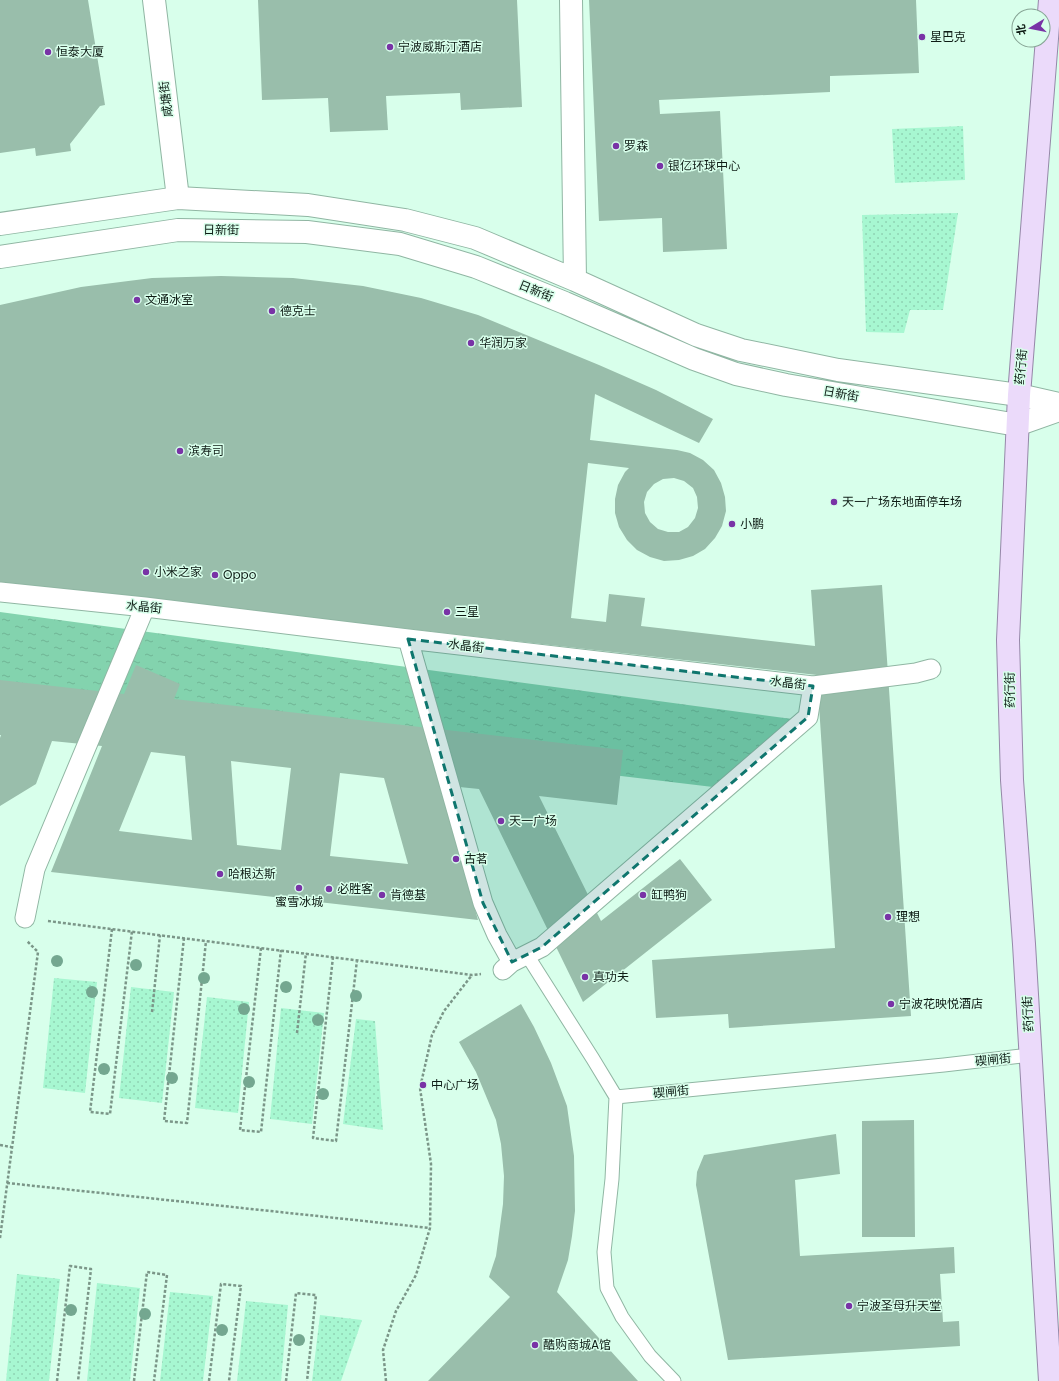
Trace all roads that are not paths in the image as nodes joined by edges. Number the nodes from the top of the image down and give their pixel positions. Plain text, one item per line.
1 (154, 0) edge
2 (571, 0) edge
3 (1050, 0) edge
4 (178, 198) junction
5 (0, 224) edge
6 (0, 258) edge
7 (575, 280) junction
8 (1019, 395) junction
9 (1059, 404) edge
10 (1059, 410) edge
11 (1017, 425) junction
12 (0, 592) edge
13 (145, 607) junction
14 (408, 639) junction
15 (931, 669) dead end
16 (813, 686) junction
17 (23, 927) road end
18 (514, 962) junction
19 (1030, 1055) junction
20 (616, 1097) junction
21 (674, 1381) edge
22 (1050, 1381) edge

1 - 4 street, 咸塘街
2 - 7 street
3 - 8 main road, 药行街
4 - 5 street, 日新街
4 - 7 street, 日新街
6 - 11 street, 日新街
7 - 8 street, 日新街
8 - 9 street, 日新街
8 - 11 main road, 药行街
10 - 11 street, 日新街
11 - 19 main road, 药行街
12 - 13 street, 水晶街
13 - 14 street, 水晶街
13 - 17 street
14 - 16 street, 水晶街
14 - 18 street
15 - 16 street, 水晶街
16 - 18 street
18 - 20 lane
19 - 20 lane, 碶闸街
19 - 22 main road, 药行街
20 - 21 lane

